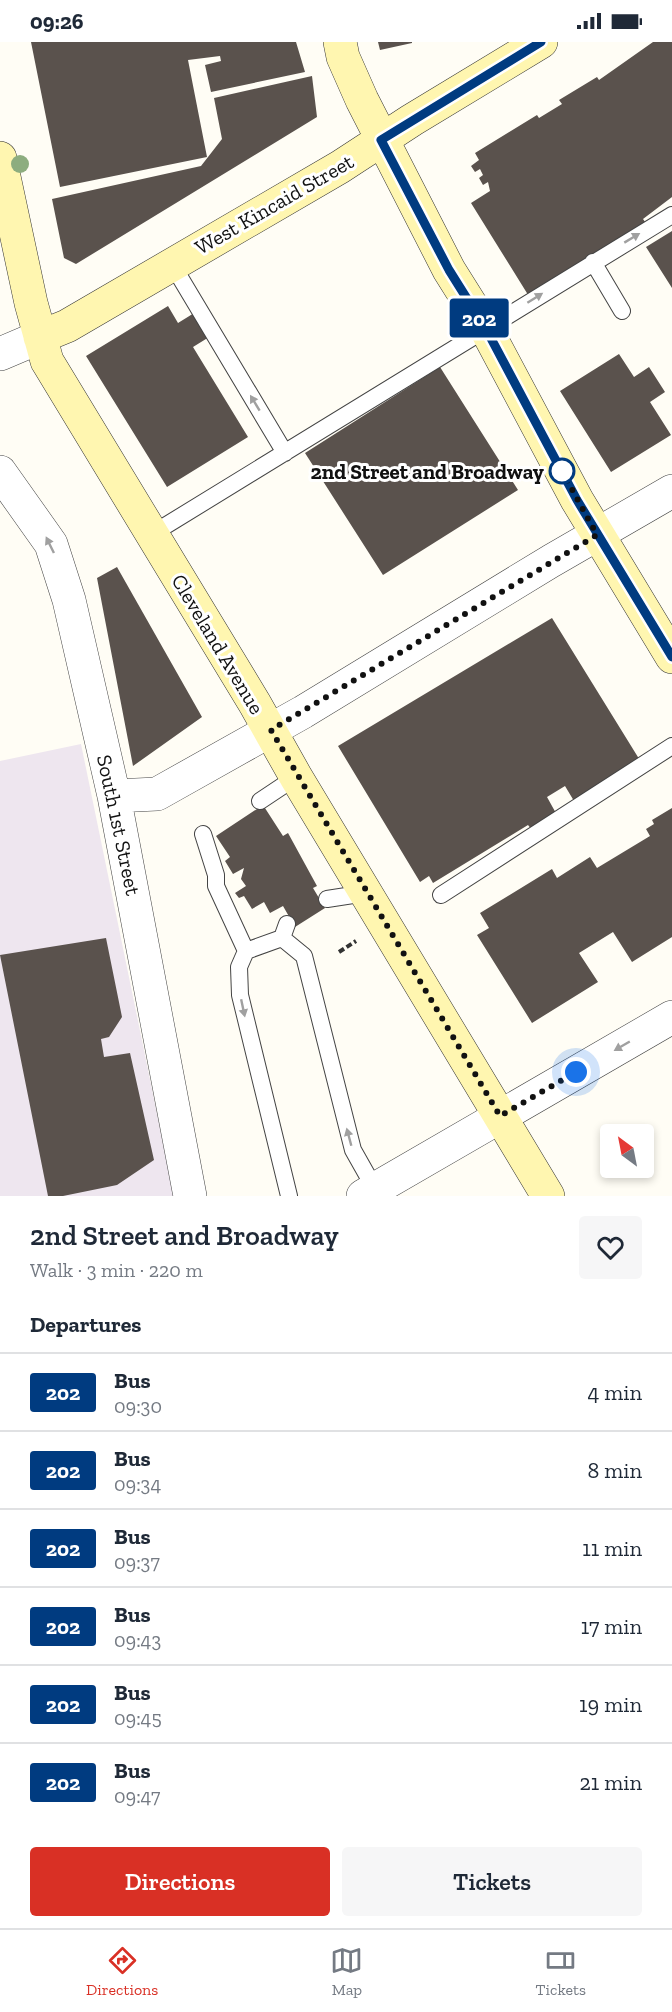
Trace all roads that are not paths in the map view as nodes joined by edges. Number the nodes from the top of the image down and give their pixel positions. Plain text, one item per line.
1 (340, 42) edge
2 (541, 42) edge
3 (381, 140) junction
4 (0, 159) edge
5 (672, 215) edge
6 (593, 262) junction
7 (172, 264) junction
8 (622, 311) dead end
9 (486, 329) junction
10 (40, 337) junction
11 (0, 354) edge
12 (285, 453) junction
13 (0, 472) edge
14 (672, 491) edge
15 (152, 534) junction
16 (597, 535) junction
17 (672, 657) edge
18 (271, 730) junction
19 (672, 746) edge
20 (296, 777) junction
21 (114, 796) junction
22 (260, 801) dead end
23 (203, 834) dead end
24 (366, 893) junction
25 (441, 895) dead end
26 (327, 899) dead end
27 (246, 951) junction
28 (672, 1017) edge
29 (500, 1116) junction
30 (369, 1192) edge
31 (190, 1196) edge
32 (289, 1196) edge
33 (548, 1196) edge

1 - 3 street
2 - 3 street, West Kincaid Street
3 - 7 street, West Kincaid Street
3 - 9 street
4 - 10 street
6 -> 5 lane
6 - 8 lane
9 -> 6 lane
7 - 10 street, West Kincaid Street
12 -> 7 lane
9 - 12 lane
9 - 16 street
10 - 11 street, West Kincaid Street
10 - 15 street, Cleveland Avenue
12 - 15 lane
21 -> 13 street, South 1st Street
14 - 16 street
15 - 18 street, Cleveland Avenue
16 - 17 street
16 - 18 street
18 - 20 street, Cleveland Avenue
18 - 21 street
19 - 25 lane
20 - 22 lane
20 - 24 street, Cleveland Avenue
21 - 31 street, South 1st Street
23 - 27 lane
24 - 26 lane
24 - 29 street, Cleveland Avenue
30 -> 27 lane
27 -> 32 lane
28 -> 29 street
29 - 30 street
29 - 33 street, Cleveland Avenue

